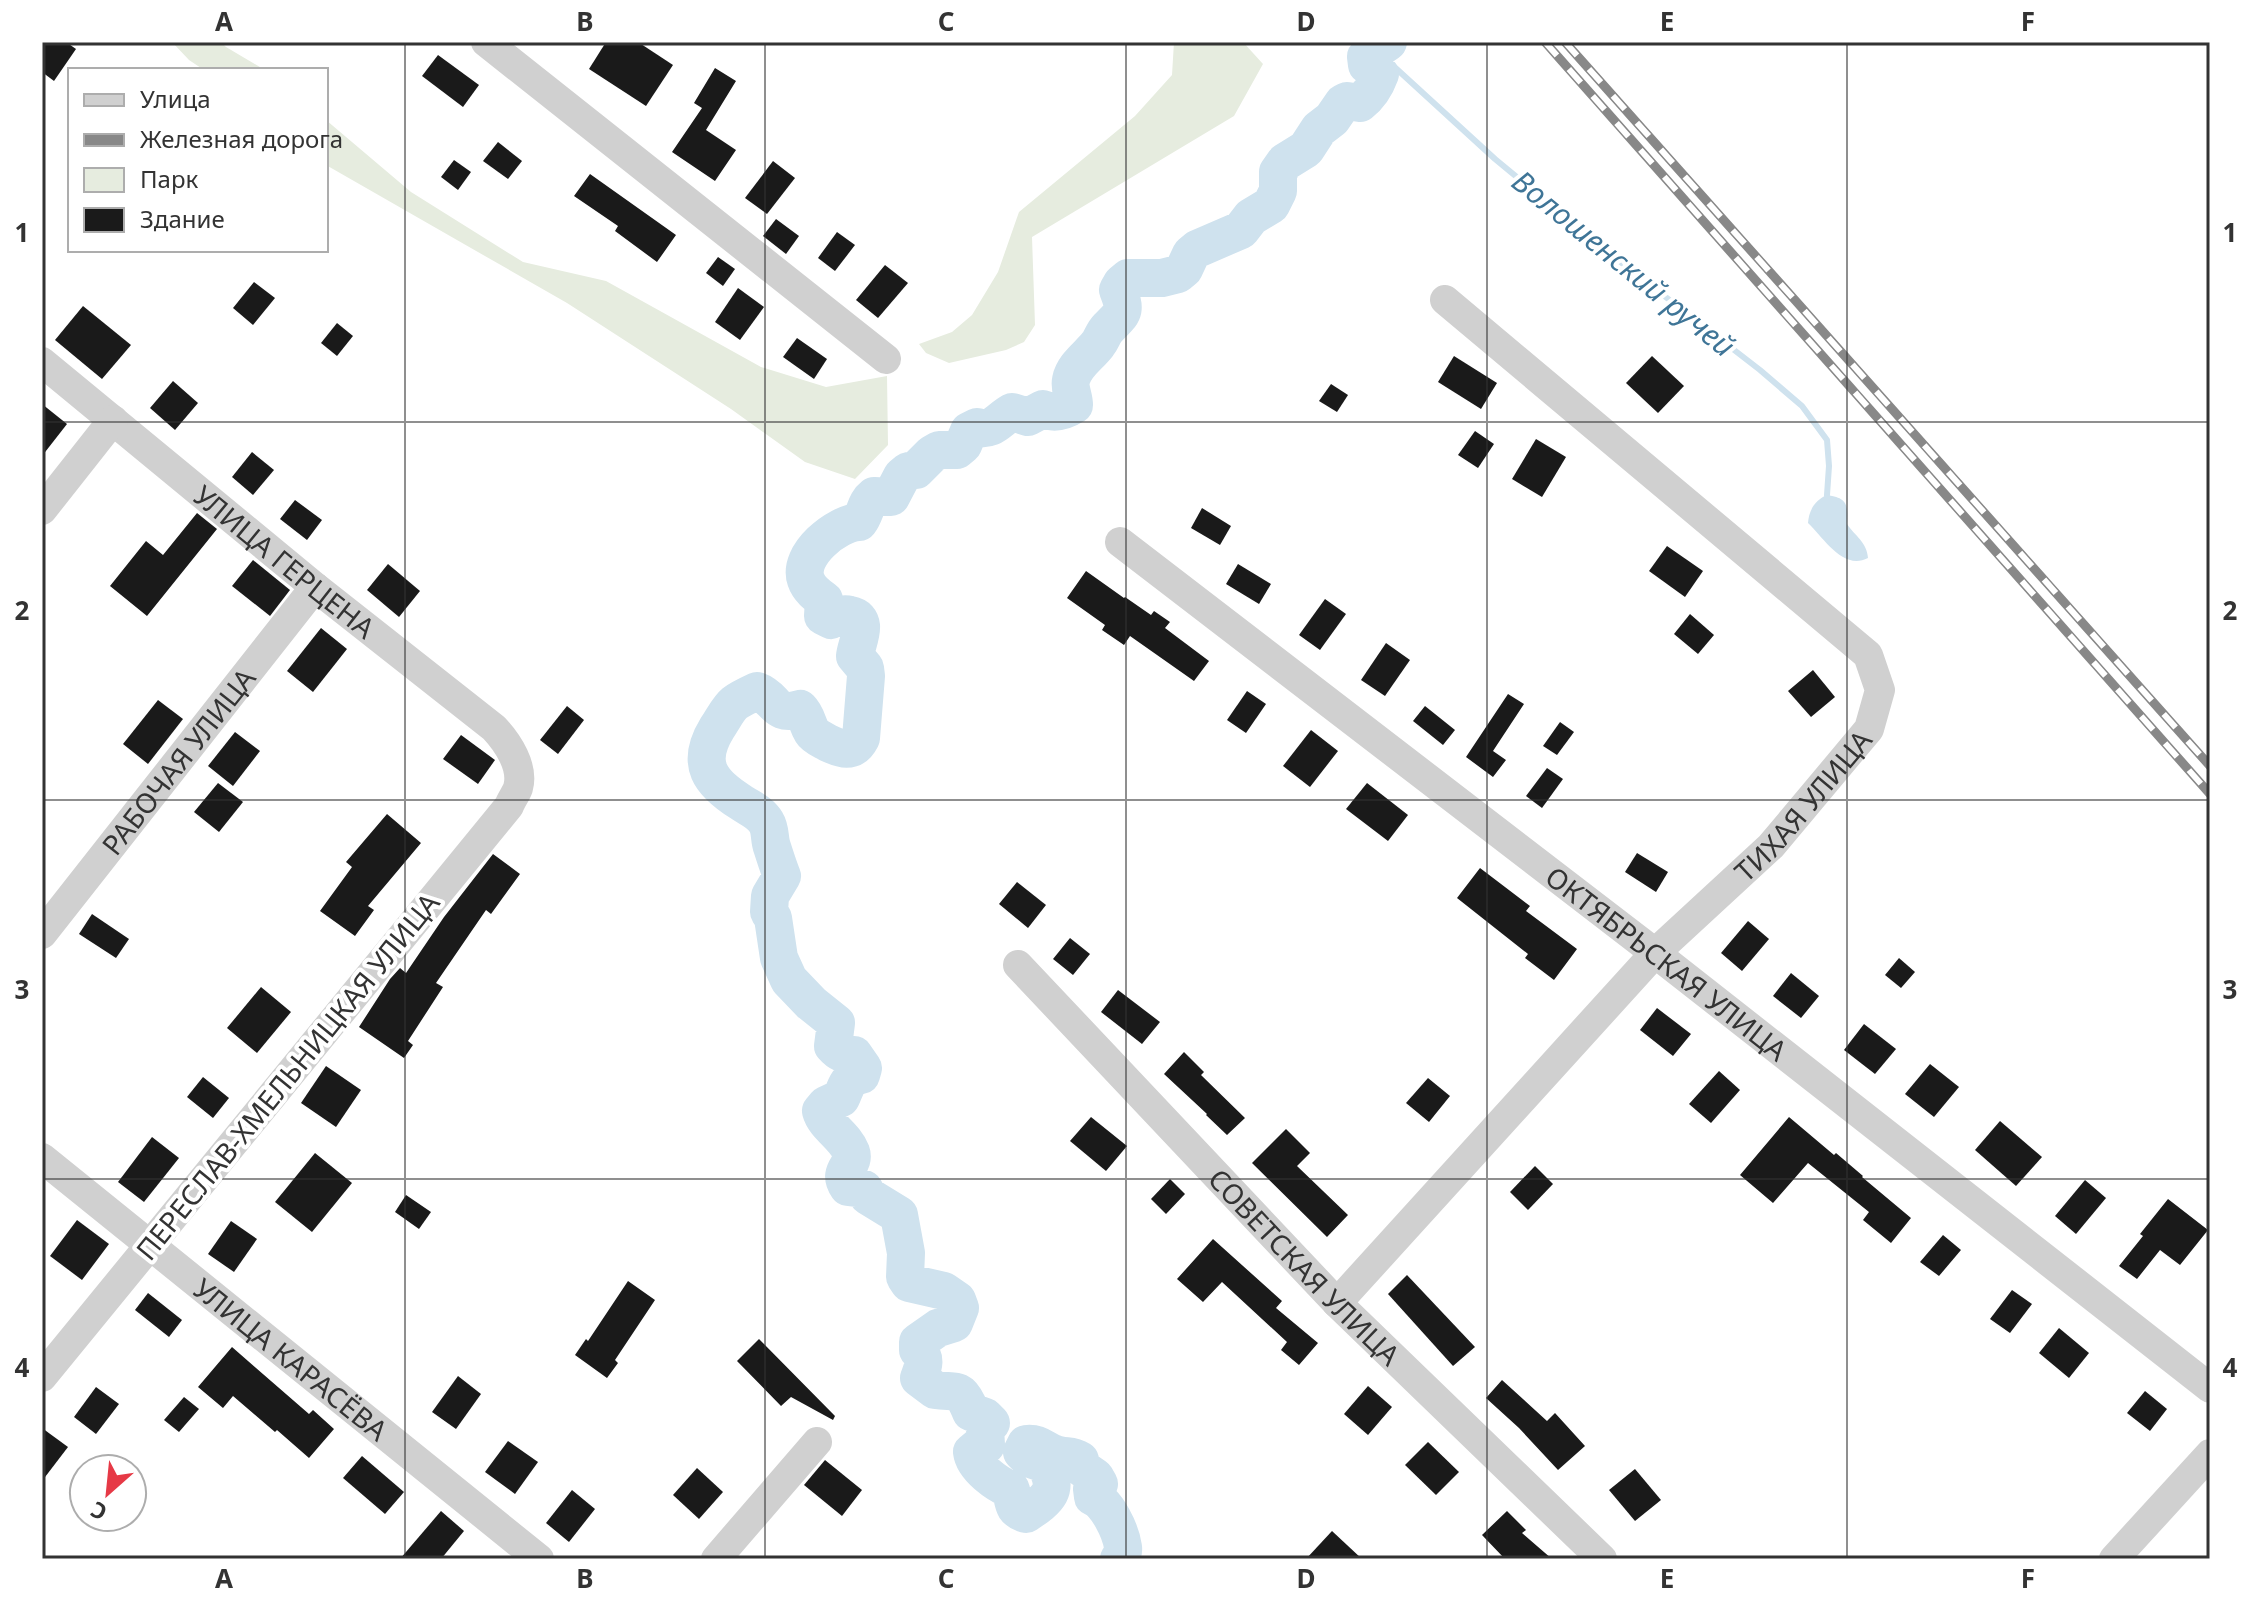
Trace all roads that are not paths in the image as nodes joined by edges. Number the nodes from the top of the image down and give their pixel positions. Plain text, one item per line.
1 (486, 42) edge
2 (1445, 300) dead end
3 (886, 359) dead end
4 (42, 362) edge
5 (113, 420) junction
6 (42, 510) edge
7 (1120, 542) dead end
8 (315, 587) junction
9 (517, 769) joint
10 (42, 934) edge
11 (1655, 953) junction
12 (1018, 965) dead end
13 (42, 1158) edge
14 (149, 1245) junction
15 (1337, 1303) junction
16 (42, 1377) edge
17 (2210, 1388) edge
18 (817, 1442) dead end
19 (2210, 1454) edge
20 (539, 1559) edge
21 (716, 1559) edge
22 (1602, 1559) edge
23 (2114, 1559) edge

1 - 3 street
2 - 11 street, ТИХАЯ УЛИЦА
4 - 5 street, УЛИЦА ГЕРЦЕНА
5 - 6 street
5 - 8 street, УЛИЦА ГЕРЦЕНА
7 - 11 street, ОКТЯБРЬСКАЯ УЛИЦА
8 - 9 street, УЛИЦА ГЕРЦЕНА
8 - 10 street, РАБОЧАЯ УЛИЦА
9 - 14 street, ПЕРЕСЛАВ-ХМЕЛЬНИЦКАЯ УЛИЦА
11 - 15 street, ТИХАЯ УЛИЦА
11 - 17 street, ОКТЯБРЬСКАЯ УЛИЦА
12 - 15 street, СОВЕТСКАЯ УЛИЦА
13 - 14 street, УЛИЦА КАРАСЁВА
14 - 16 street, ПЕРЕСЛАВ-ХМЕЛЬНИЦКАЯ УЛИЦА
14 - 20 street, УЛИЦА КАРАСЁВА
15 - 22 street, СОВЕТСКАЯ УЛИЦА
18 - 21 street
19 - 23 street

